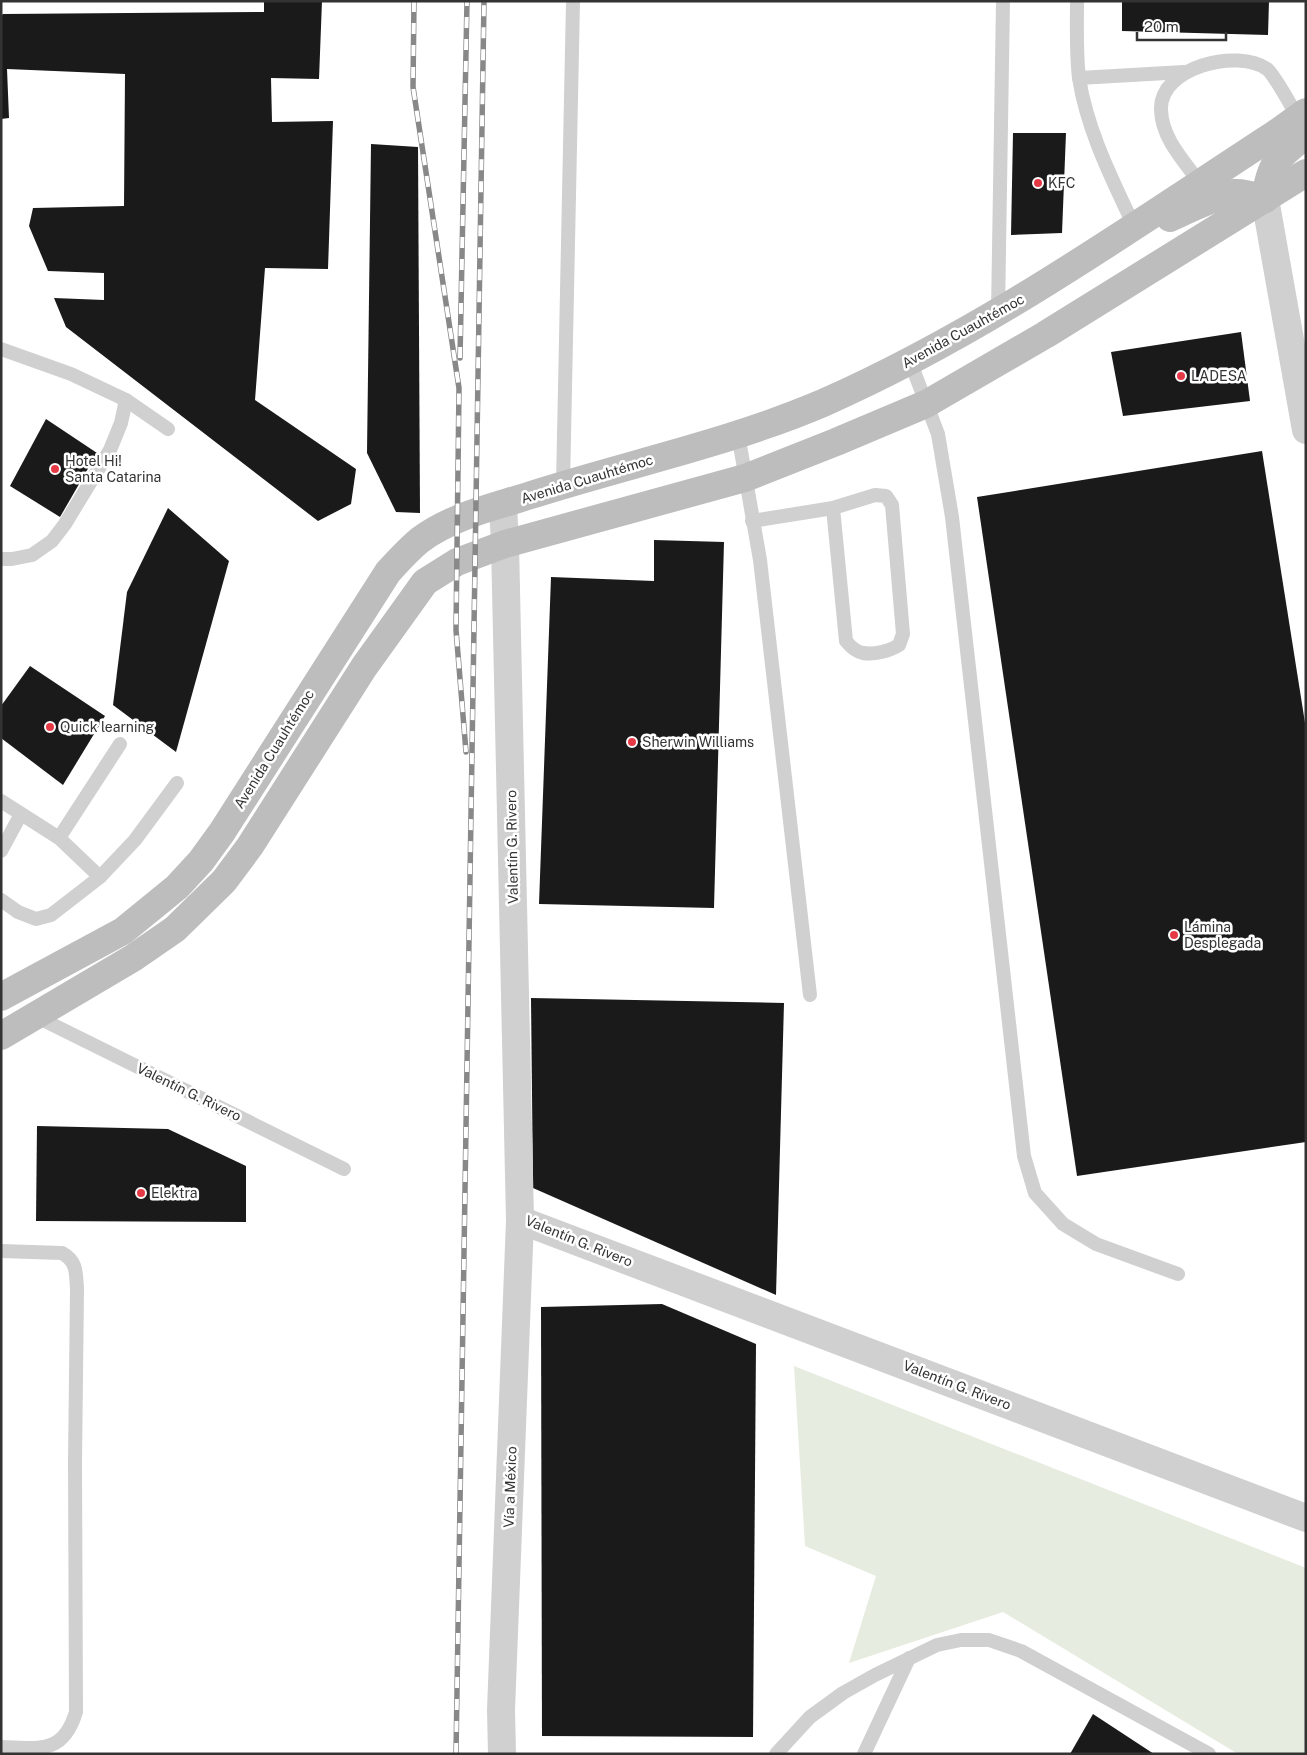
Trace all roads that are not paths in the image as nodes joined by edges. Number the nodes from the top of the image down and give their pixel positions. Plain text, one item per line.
1 (573, 1) edge
2 (1003, 1) edge
3 (1076, 1) edge
4 (1184, 72) junction
5 (1079, 78) junction
6 (1303, 121) edge
7 (1306, 173) edge
8 (1200, 183) junction
9 (1265, 199) junction
10 (1134, 226) junction
11 (998, 312) junction
12 (1, 349) edge
13 (1299, 360) edge
14 (910, 361) junction
15 (126, 400) junction
16 (822, 403) junction
17 (926, 404) junction
18 (168, 429) dead end
19 (1306, 430) edge
20 (738, 434) junction
21 (836, 442) junction
22 (745, 478) junction
23 (563, 485) junction
24 (502, 504) junction
25 (833, 508) junction
26 (752, 521) junction
27 (505, 544) junction
28 (1, 559) edge
29 (120, 744) dead end
30 (178, 783) dead end
31 (1, 801) edge
32 (21, 814) junction
33 (59, 838) junction
34 (1, 851) edge
35 (100, 877) junction
36 (1, 900) edge
37 (810, 995) dead end
38 (1, 997) edge
39 (34, 1016) junction
40 (1, 1036) edge
41 (344, 1169) dead end
42 (520, 1220) junction
43 (1, 1251) edge
44 (1178, 1274) dead end
45 (1306, 1518) edge
46 (909, 1658) junction
47 (1, 1747) edge
48 (502, 1754) edge
49 (776, 1754) edge
50 (864, 1754) edge
51 (1209, 1754) edge

1 - 23 lane
2 - 11 lane
3 - 5 lane
4 - 5 lane
4 - 6 lane
4 - 8 lane
5 - 10 lane
6 - 8 main road, Avenida Cuauhtémoc
6 - 9 main road
7 - 9 main road
8 - 10 main road, Avenida Cuauhtémoc
9 - 10 main road
9 - 13 street
9 - 17 main road
10 - 11 main road, Avenida Cuauhtémoc
11 - 14 main road, Avenida Cuauhtémoc
12 - 15 lane
13 - 19 street
14 - 16 main road, Avenida Cuauhtémoc
14 - 17 lane
15 - 18 lane
15 - 28 lane
16 - 20 main road, Avenida Cuauhtémoc
16 - 21 main road
17 - 21 main road
17 - 44 lane
20 - 22 lane
20 - 23 main road, Avenida Cuauhtémoc
21 - 22 main road
22 - 26 lane
22 - 27 main road
23 - 24 main road, Avenida Cuauhtémoc
24 - 27 street, Valentín G. Rivero
24 - 38 main road, Avenida Cuauhtémoc
25 - 25 lane
25 - 26 lane
26 - 37 lane
27 - 39 main road
27 - 42 street, Valentín G. Rivero
29 - 33 lane
30 - 35 lane
31 - 32 lane
32 - 33 lane
32 - 34 lane
33 - 35 lane
35 - 36 lane
39 - 40 main road
39 - 41 lane, Valentín G. Rivero
42 - 45 street, Valentín G. Rivero
42 - 48 street, Vía a México
43 - 47 lane
46 - 49 lane
46 - 50 lane
46 - 51 lane

